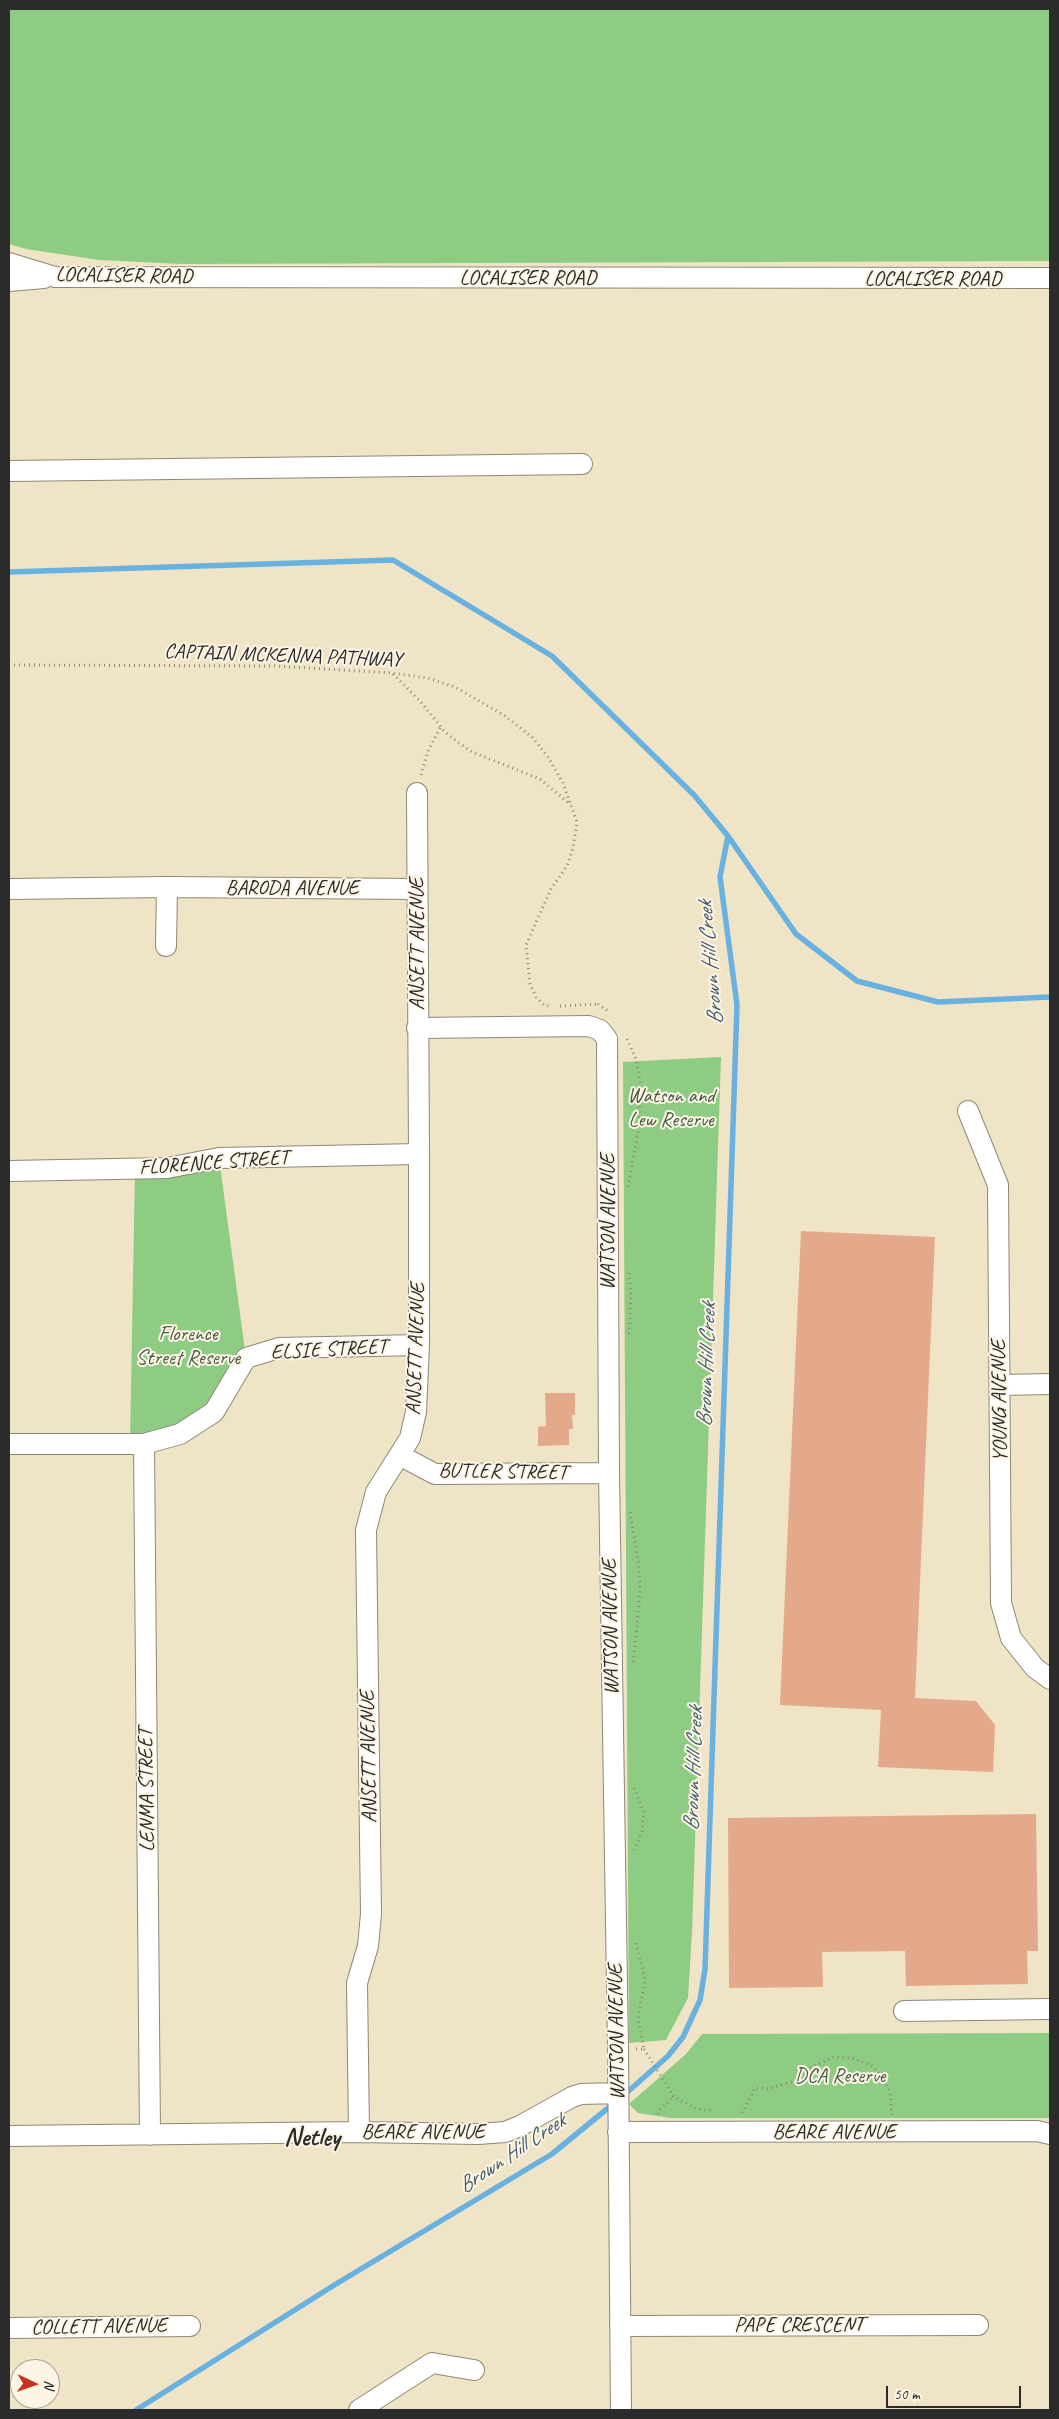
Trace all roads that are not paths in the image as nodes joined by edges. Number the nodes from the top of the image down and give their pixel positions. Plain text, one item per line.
1 (9, 263) edge
2 (55, 277) junction
3 (1050, 278) edge
4 (9, 282) edge
5 (582, 464) dead end
6 (9, 471) edge
7 (417, 793) road end
8 (167, 887) junction
9 (417, 888) junction
10 (9, 889) edge
11 (166, 946) dead end
12 (417, 1028) junction
13 (968, 1111) dead end
14 (419, 1154) junction
15 (9, 1171) edge
16 (419, 1345) junction
17 (1050, 1384) edge
18 (1000, 1385) junction
19 (9, 1444) edge
20 (144, 1444) junction
21 (401, 1456) junction
22 (608, 1473) junction
23 (1050, 1679) edge
24 (1050, 2009) edge
25 (904, 2011) dead end
26 (618, 2093) junction
27 (618, 2125) junction
28 (359, 2132) junction
29 (1050, 2134) edge
30 (150, 2135) junction
31 (9, 2136) edge
32 (978, 2324) dead end
33 (190, 2326) dead end
34 (620, 2326) junction
35 (9, 2328) edge
36 (474, 2370) dead end
37 (359, 2410) edge
38 (620, 2410) edge

1 - 2 street, LOCALISER ROAD
2 - 3 street, LOCALISER ROAD
2 - 4 street
5 - 6 street
7 - 9 street, ANSETT AVENUE
8 - 9 street, BARODA AVENUE
8 - 10 street, BARODA AVENUE
8 - 11 street
9 - 12 street, ANSETT AVENUE
12 - 14 street, ANSETT AVENUE
12 - 22 street, WATSON AVENUE
13 - 18 street, YOUNG AVENUE
14 - 15 street, FLORENCE STREET
14 - 16 street, ANSETT AVENUE
16 - 20 street, ELSIE STREET
16 - 21 street, ANSETT AVENUE
17 - 18 street
18 - 23 street, YOUNG AVENUE
19 - 20 street, ELSIE STREET
20 - 30 street, LENMA STREET
21 - 22 street, BUTLER STREET
21 - 28 street, ANSETT AVENUE
22 - 26 street, WATSON AVENUE
24 - 25 street
26 - 27 street, WATSON AVENUE
26 - 28 street, BEARE AVENUE
27 - 29 street, BEARE AVENUE
27 - 34 street, WATSON AVENUE
28 - 30 street, BEARE AVENUE
30 - 31 street, BEARE AVENUE
32 - 34 street, PAPE CRESCENT
33 - 35 street, COLLETT AVENUE
34 - 38 street, WATSON AVENUE
36 - 37 street

